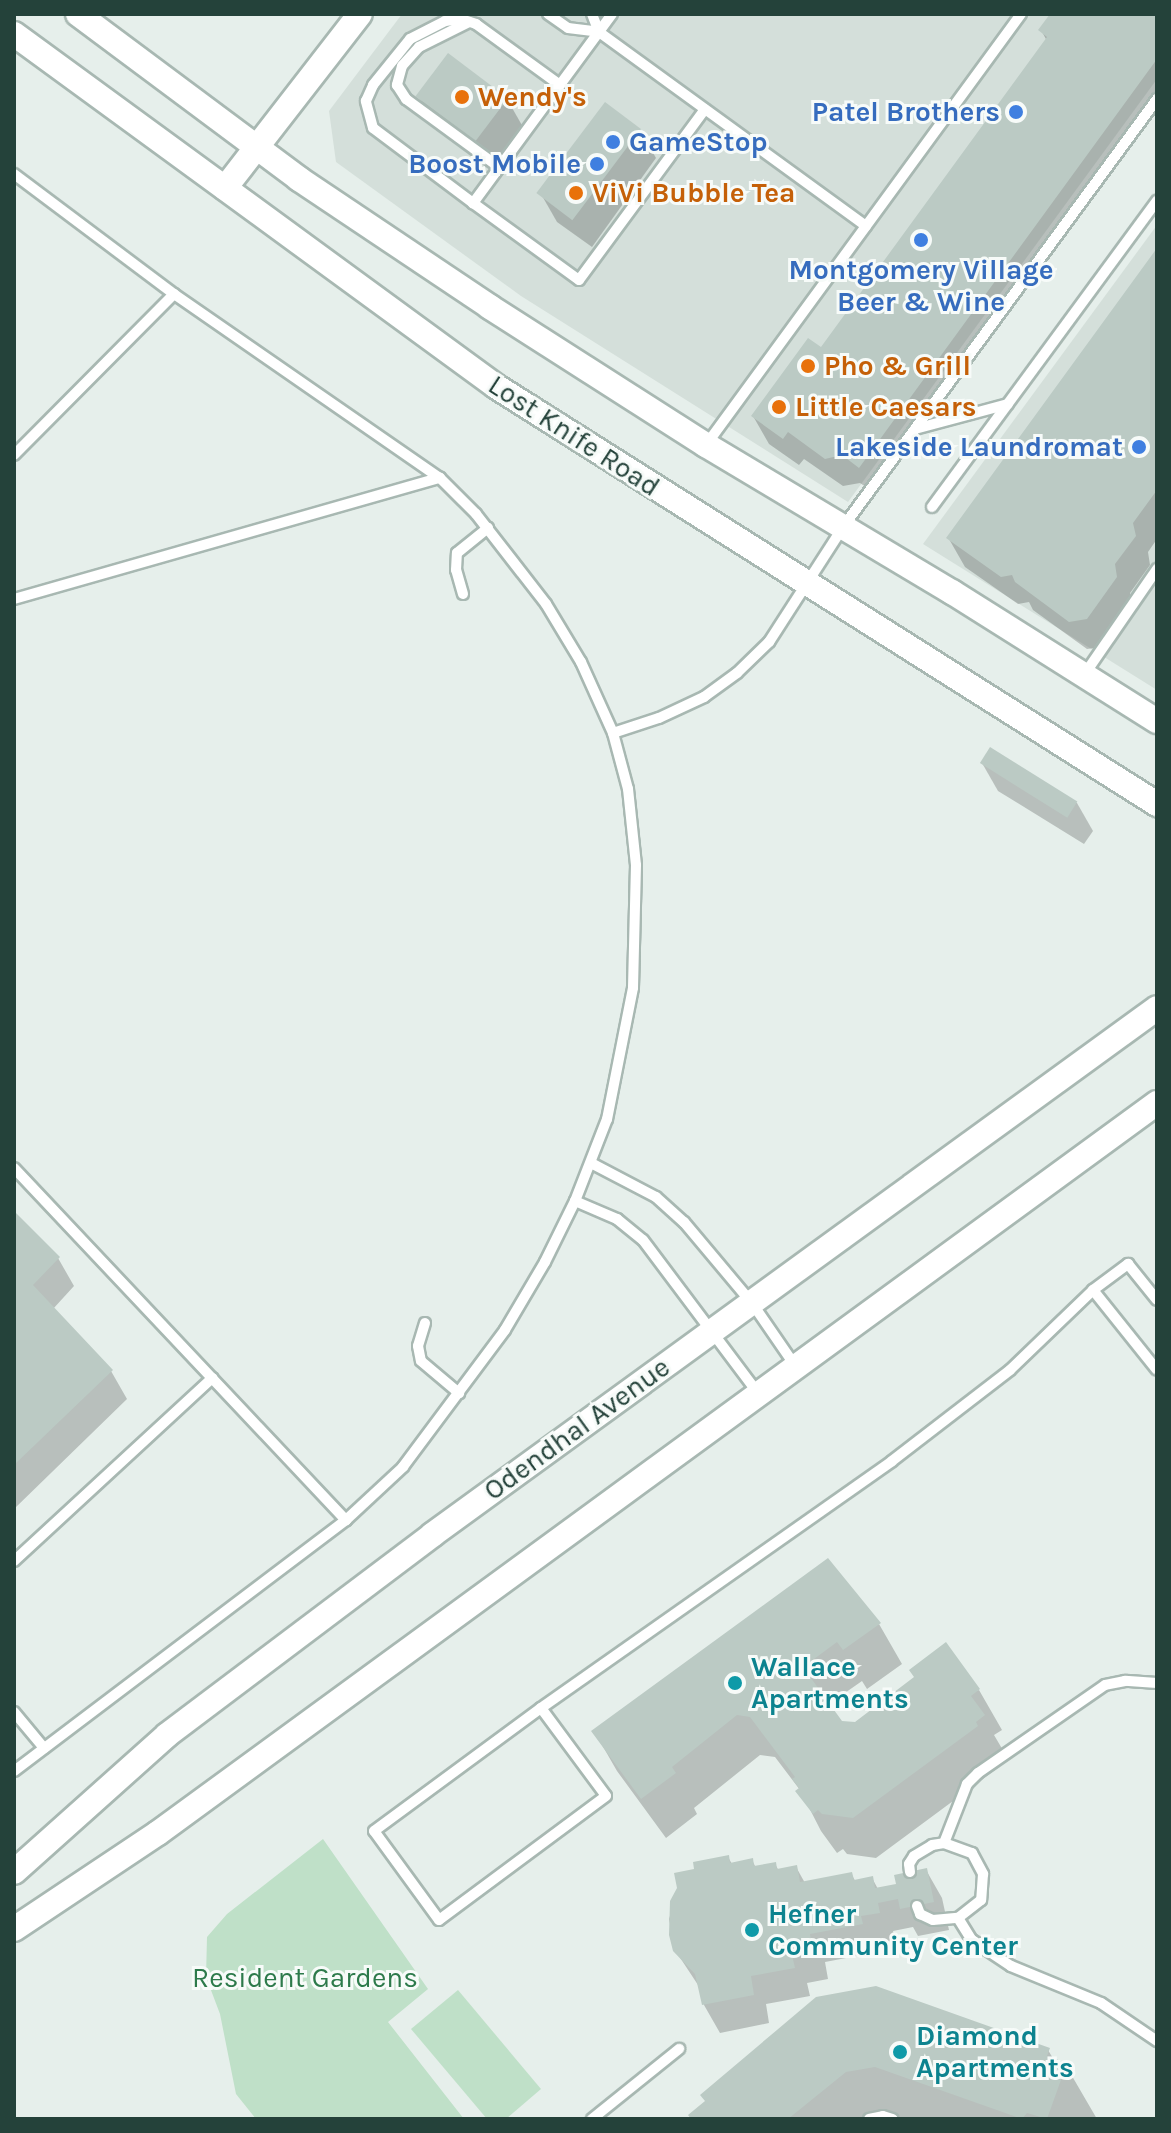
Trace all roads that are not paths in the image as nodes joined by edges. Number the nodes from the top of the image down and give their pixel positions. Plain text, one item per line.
1 (78, 14) edge
2 (360, 14) edge
3 (548, 14) edge
4 (592, 14) edge
5 (612, 14) edge
6 (1021, 14) edge
7 (471, 22) junction
8 (599, 32) junction
9 (14, 34) edge
10 (560, 85) junction
11 (1157, 99) edge
12 (705, 109) junction
13 (256, 148) junction
14 (499, 167) junction
15 (14, 174) edge
16 (225, 188) junction
17 (1157, 201) edge
18 (473, 203) junction
19 (866, 226) junction
20 (174, 294) junction
21 (1008, 404) junction
22 (915, 429) junction
23 (706, 445) junction
24 (14, 455) edge
25 (440, 478) junction
26 (932, 507) dead end
27 (843, 527) junction
28 (488, 528) junction
29 (1157, 569) edge
30 (806, 585) junction
31 (463, 594) dead end
32 (14, 599) edge
33 (1084, 675) junction
34 (1157, 721) edge
35 (613, 733) junction
36 (1157, 804) edge
37 (1157, 1008) edge
38 (1157, 1103) edge
39 (591, 1163) junction
40 (14, 1168) edge
41 (575, 1201) junction
42 (1093, 1290) junction
43 (1157, 1300) edge
44 (752, 1303) junction
45 (425, 1323) dead end
46 (713, 1331) junction
47 (797, 1368) junction
48 (1157, 1370) edge
49 (212, 1378) junction
50 (459, 1393) junction
51 (759, 1394) junction
52 (346, 1520) junction
53 (14, 1561) edge
54 (1157, 1683) edge
55 (541, 1708) junction
56 (14, 1712) edge
57 (44, 1748) junction
58 (14, 1771) edge
59 (944, 1843) junction
60 (14, 1872) edge
61 (910, 1872) dead end
62 (917, 1906) dead end
63 (958, 1918) junction
64 (14, 1929) edge
65 (1157, 2041) edge
66 (679, 2049) dead end
67 (592, 2119) edge
68 (869, 2119) edge
69 (893, 2119) edge

1 - 13 street
2 - 13 street
3 - 8 lane
4 - 8 lane
5 - 8 lane
6 - 19 lane
7 - 10 lane
7 - 14 lane
7 - 18 lane
8 - 10 lane
8 - 12 lane
9 - 16 street, Lost Knife Road
10 - 14 lane
11 - 22 lane
12 - 18 lane
12 - 19 lane
13 - 16 street
13 - 23 street
14 - 18 lane
15 - 20 lane
16 - 30 street, Lost Knife Road
17 - 21 lane
19 - 23 lane
20 - 24 lane
20 - 25 lane
21 - 22 lane
21 - 26 lane
22 - 27 lane
23 - 27 street
25 - 28 lane
25 - 32 lane
27 - 30 lane
27 - 33 street
28 - 31 lane
28 - 35 lane
29 - 33 lane
30 - 35 lane
30 - 36 street, Lost Knife Road
33 - 34 street
35 - 39 lane
37 - 44 street, Odendhal Avenue
38 - 47 street
39 - 41 lane
39 - 44 lane
40 - 49 lane
41 - 46 lane
41 - 50 lane
42 - 43 lane
42 - 48 lane
42 - 55 lane
44 - 46 street, Odendhal Avenue
44 - 47 lane
45 - 50 lane
46 - 51 lane
46 - 60 street, Odendhal Avenue
47 - 51 street
49 - 52 lane
49 - 53 lane
50 - 52 lane
51 - 64 street
52 - 57 lane
54 - 59 lane
55 - 55 lane
56 - 57 lane
57 - 58 lane
59 - 61 lane
59 - 63 lane
62 - 63 lane
63 - 65 lane
66 - 67 lane
68 - 69 lane

